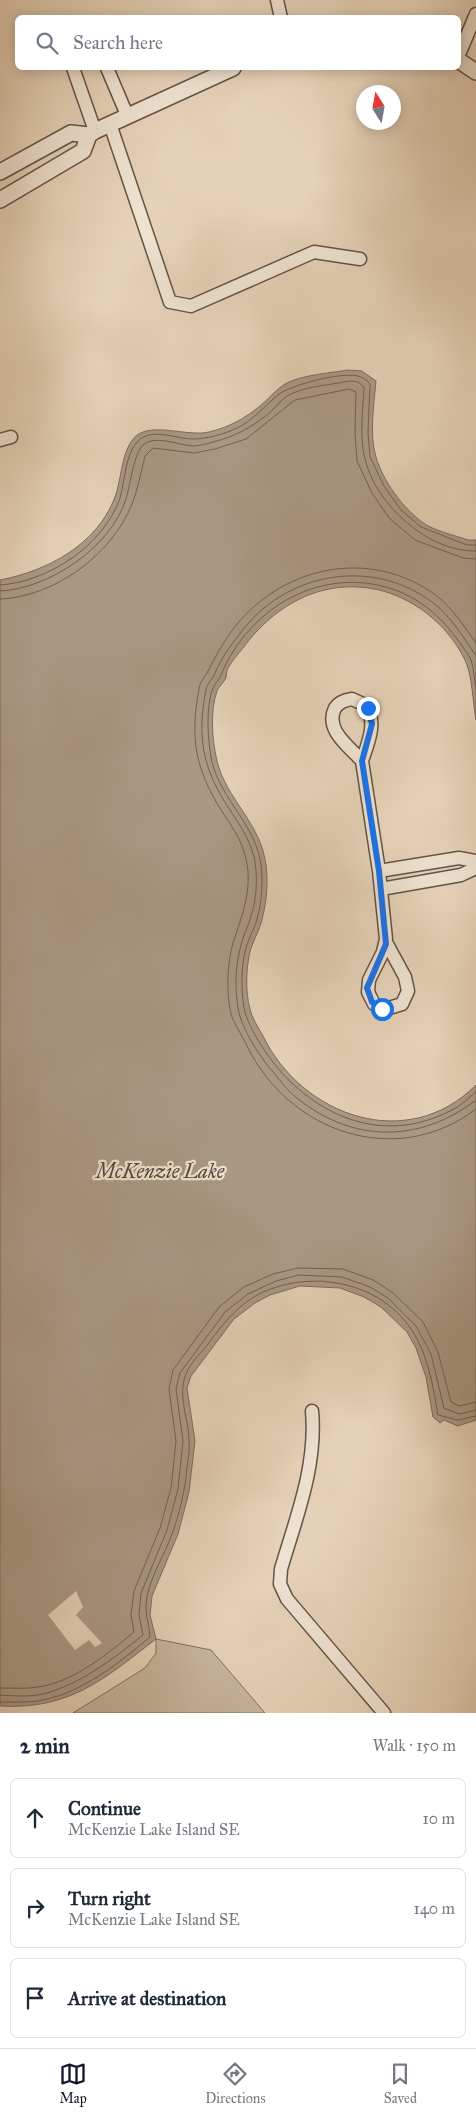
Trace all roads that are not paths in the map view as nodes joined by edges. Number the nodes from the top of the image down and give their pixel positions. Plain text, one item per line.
1 (278, 0) edge
2 (476, 14) edge
3 (280, 15) edge
4 (461, 52) edge
5 (461, 61) edge
6 (74, 70) edge
7 (108, 70) edge
8 (228, 70) edge
9 (476, 72) edge
10 (127, 115) junction
11 (110, 124) junction
12 (92, 133) junction
13 (0, 172) edge
14 (0, 200) edge
15 (360, 259) dead end
16 (362, 761) junction
17 (476, 861) edge
18 (476, 868) edge
19 (379, 871) junction
20 (381, 890) junction
21 (386, 944) junction
22 (312, 1411) dead end
23 (384, 1713) edge

1 - 3 street
2 - 4 street
5 - 9 street
6 - 12 street
7 - 10 street
8 - 10 street
10 - 11 street
11 - 12 street
11 - 15 street
12 - 13 street
12 - 14 street
16 - 16 street
16 - 19 street
17 - 19 street
18 - 20 street
19 - 20 street
20 - 21 street
21 - 21 street
22 - 23 street

